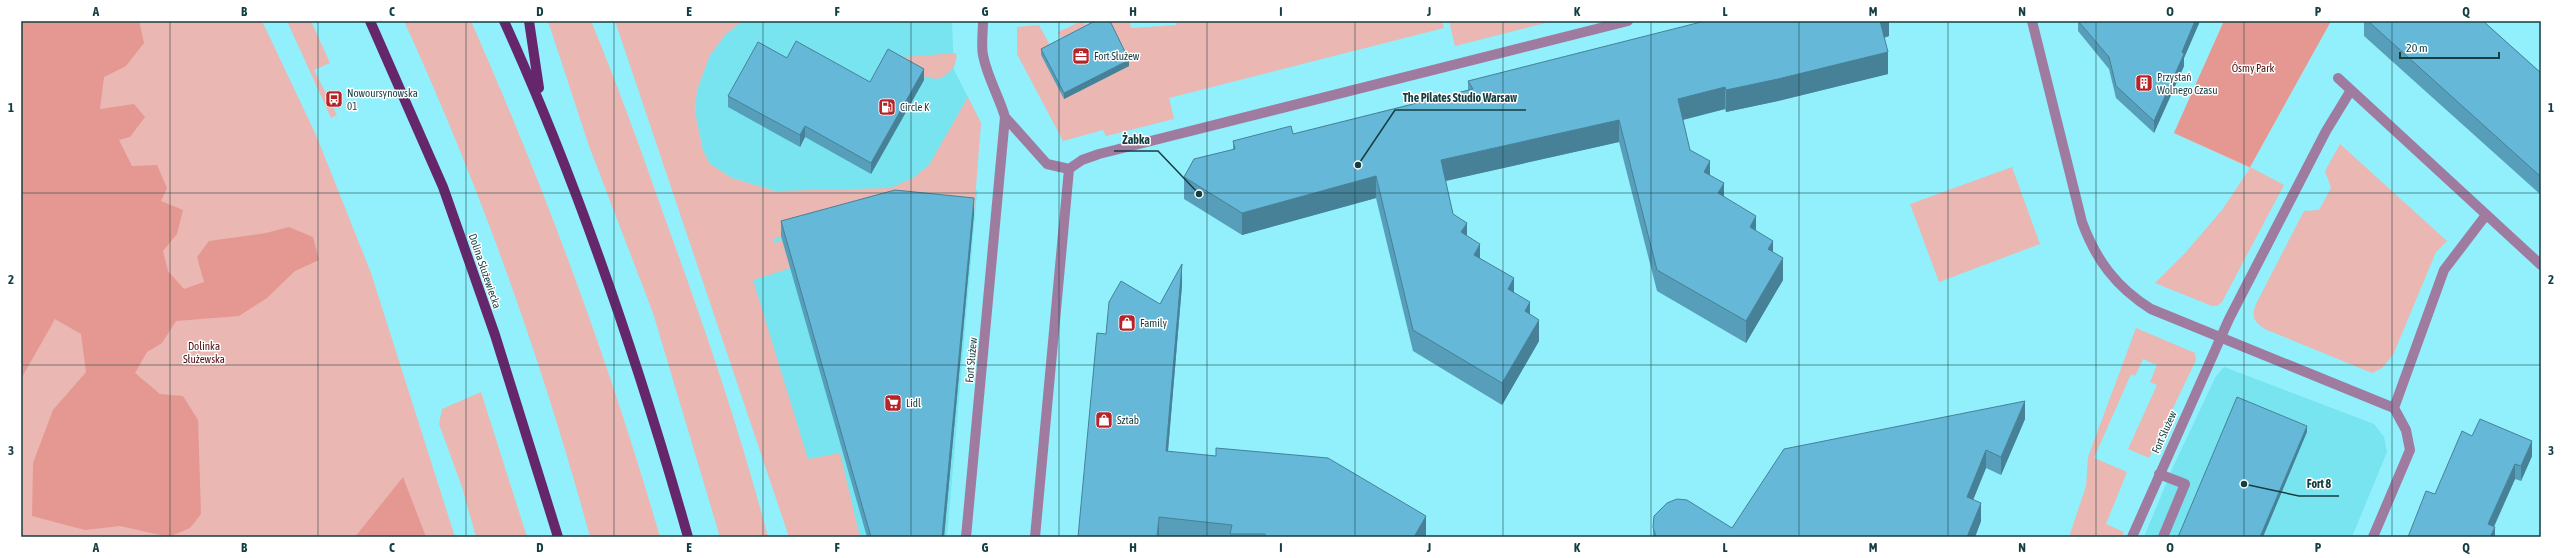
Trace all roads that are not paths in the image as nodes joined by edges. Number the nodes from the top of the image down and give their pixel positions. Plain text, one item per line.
1 (370, 21) edge
2 (504, 21) edge
3 (529, 21) edge
4 (983, 21) edge
5 (1628, 21) edge
6 (2032, 21) edge
7 (2338, 78) dead end
8 (2351, 90) junction
9 (541, 102) junction
10 (1005, 117) junction
11 (1069, 169) junction
12 (2486, 214) junction
13 (2541, 265) edge
14 (2220, 338) junction
15 (2394, 408) junction
16 (2159, 474) junction
17 (558, 537) edge
18 (688, 537) edge
19 (966, 537) edge
20 (1035, 537) edge
21 (2132, 537) edge
22 (2163, 537) edge
23 (2373, 537) edge

1 - 17 main road, Dolina Służewiecka
2 - 9 main road
3 - 9 main road
4 - 10 street, Fort Służew
5 - 11 street
6 - 14 street
7 - 8 street
8 - 12 street
8 - 14 street, Fort Służew
9 - 18 main road
10 - 11 street
10 - 19 street, Fort Służew
11 - 20 street
12 - 13 street
12 - 15 street
14 - 15 street
14 - 16 street, Fort Służew
15 - 23 street
16 - 21 street, Fort Służew
16 - 22 street

